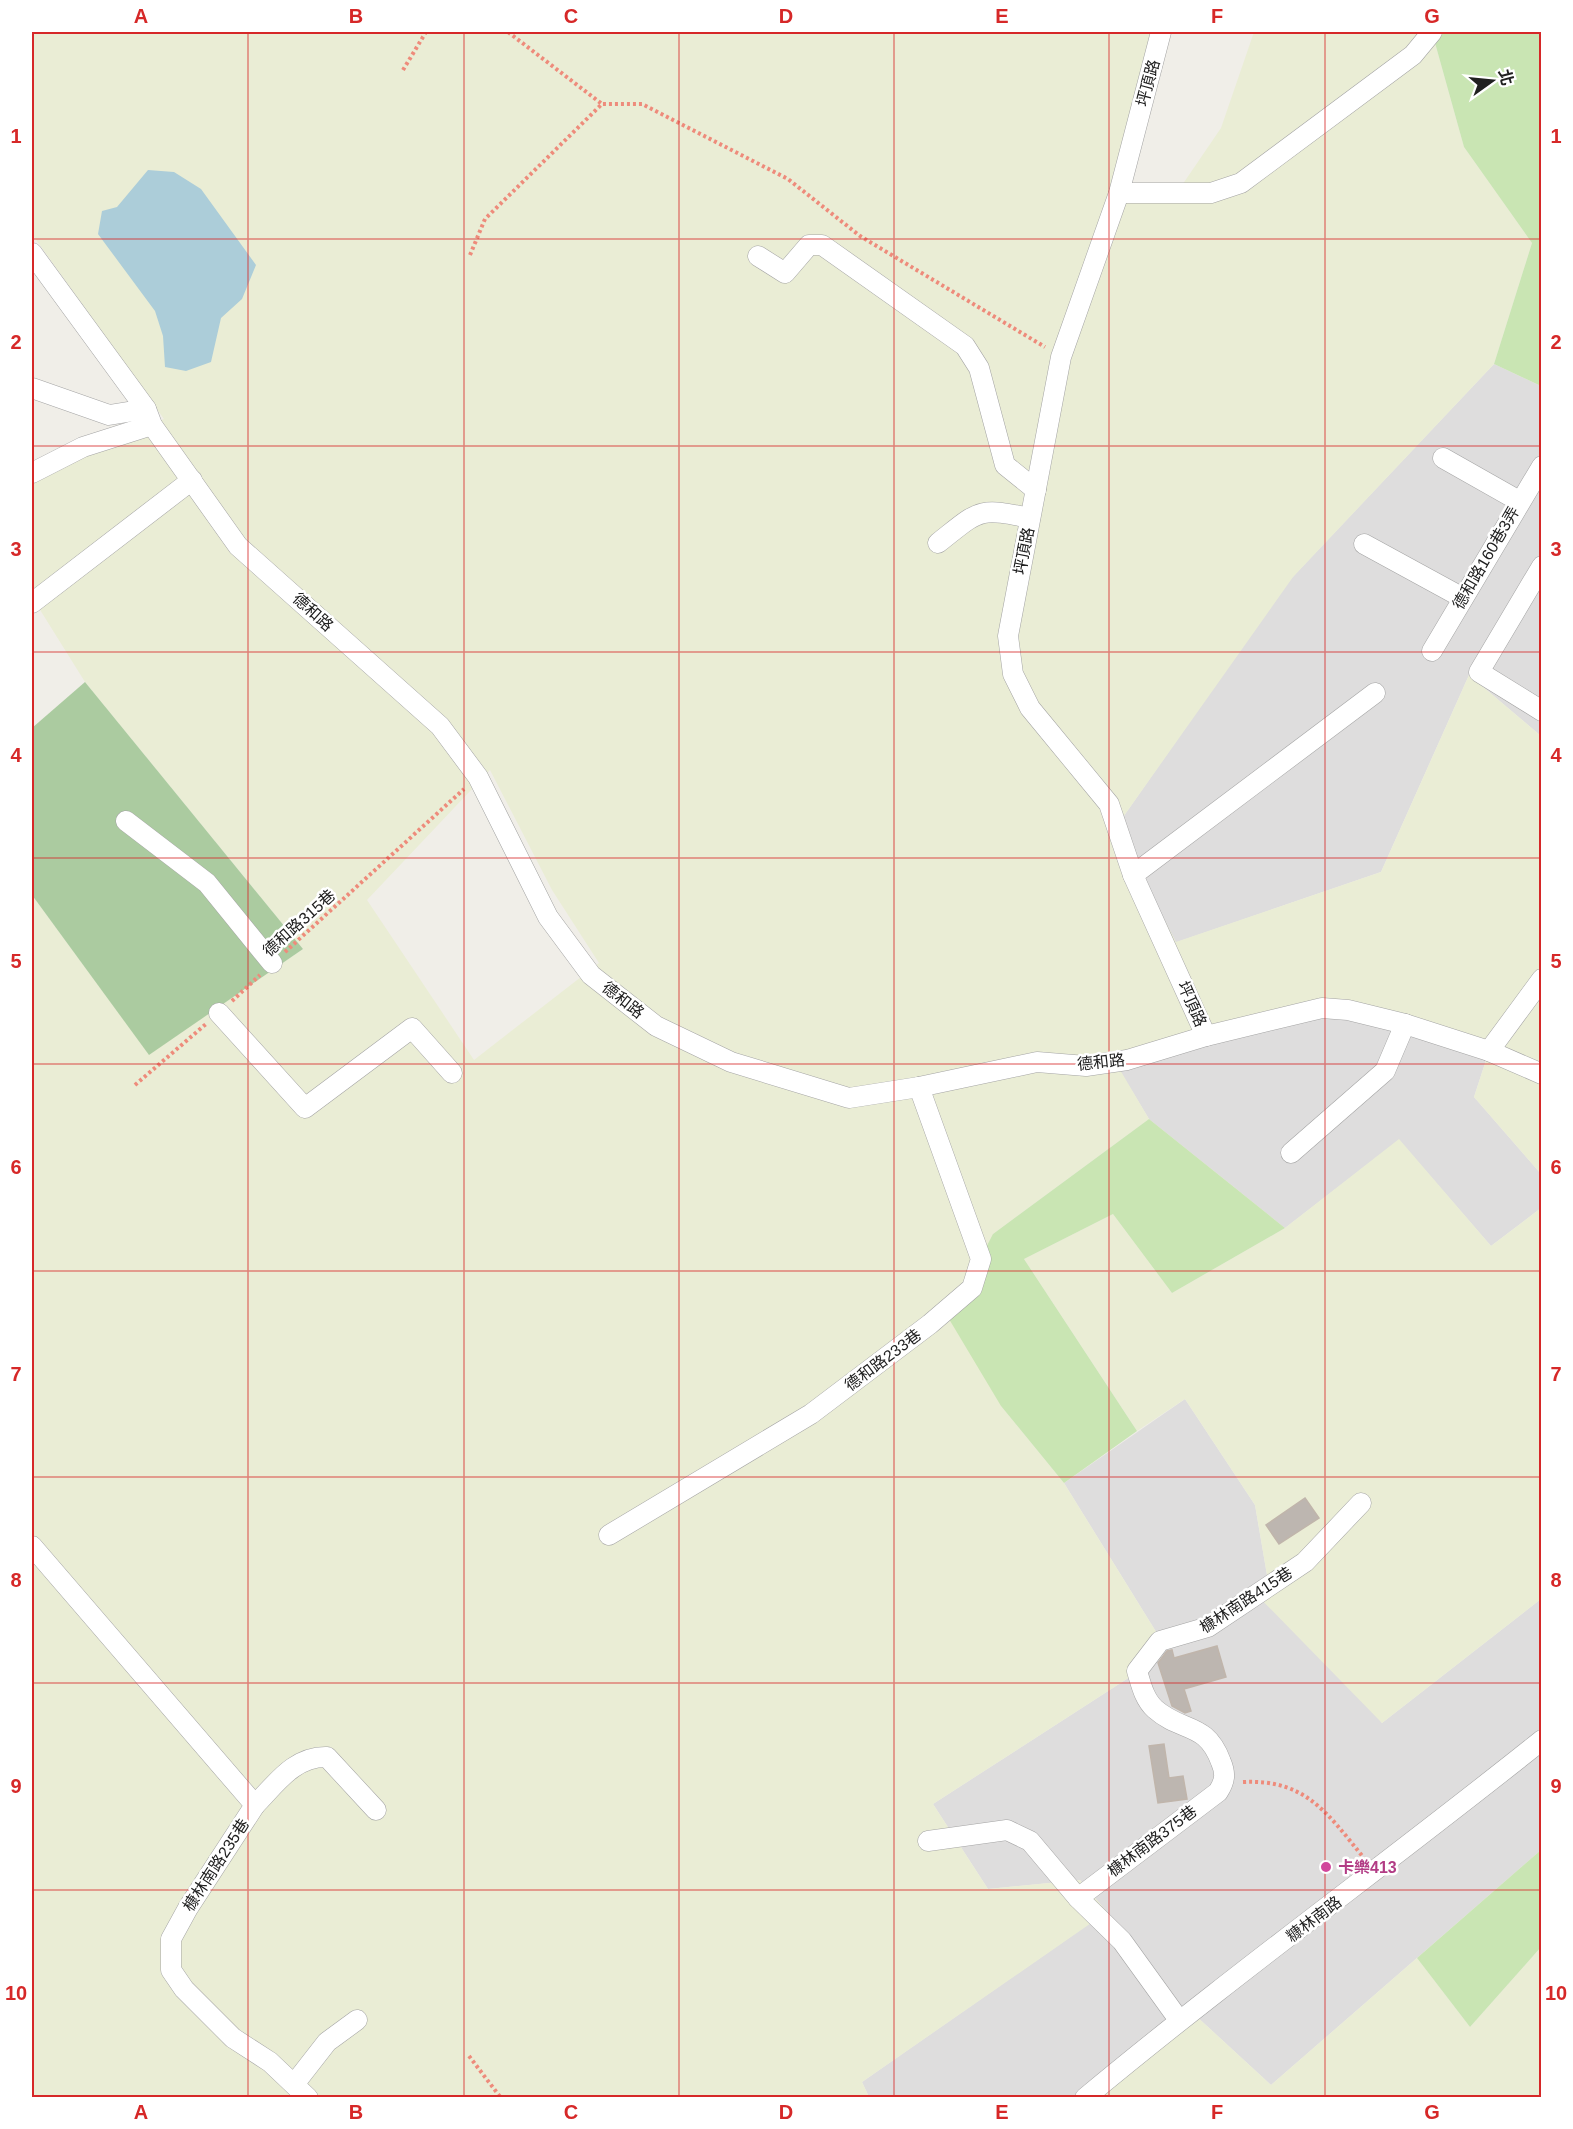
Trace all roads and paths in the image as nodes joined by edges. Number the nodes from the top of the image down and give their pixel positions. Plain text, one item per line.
1 (426, 32) edge
2 (508, 32) edge
3 (1161, 32) edge
4 (1432, 32) edge
5 (403, 70) dead end
6 (602, 104) junction
7 (1119, 193) junction
8 (32, 253) edge
9 (470, 255) dead end
10 (759, 256) dead end
11 (1061, 357) junction
12 (32, 387) edge
13 (149, 417) junction
14 (1443, 458) dead end
15 (1542, 466) edge
16 (32, 473) edge
17 (192, 480) junction
18 (1036, 490) junction
19 (1519, 501) junction
20 (1030, 518) junction
21 (938, 543) dead end
22 (1364, 544) dead end
23 (1542, 566) edge
24 (1462, 598) junction
25 (32, 603) edge
26 (1432, 651) dead end
27 (1375, 693) dead end
28 (1542, 711) edge
29 (478, 777) junction
30 (126, 821) dead end
31 (1133, 875) junction
32 (272, 963) junction
33 (1542, 979) edge
34 (219, 1013) junction
35 (1405, 1024) junction
36 (1206, 1036) junction
37 (1489, 1051) junction
38 (452, 1073) dead end
39 (1542, 1074) edge
40 (135, 1085) dead end
41 (919, 1087) junction
42 (1292, 1154) dead end
43 (1361, 1503) dead end
44 (609, 1535) dead end
45 (32, 1546) edge
46 (1542, 1740) edge
47 (1224, 1782) junction
48 (255, 1805) junction
49 (376, 1810) dead end
50 (928, 1841) dead end
51 (1376, 1872) junction
52 (1078, 1898) junction
53 (357, 2020) dead end
54 (1179, 2020) junction
55 (469, 2056) dead end
56 (301, 2090) edge
57 (501, 2097) edge
58 (1085, 2097) edge

1 - 5 path
2 - 6 path
3 - 7 street, 坪頂路
4 - 7 street
6 - 9 path
6 - 11 path
7 - 11 street, 坪頂路
8 - 13 street, 德和路
10 - 18 street
11 - 18 street, 坪頂路
12 - 13 street
13 - 16 street
13 - 17 street, 德和路
14 - 19 street
15 - 19 street, 德和路160巷3弄
17 - 25 street
17 - 29 street, 德和路
18 - 20 street, 坪頂路
19 - 24 street, 德和路160巷3弄
20 - 21 street
20 - 31 street, 坪頂路
22 - 24 street
23 - 28 street
24 - 26 street, 德和路160巷3弄
27 - 31 street
29 - 32 path, 德和路315巷
29 - 41 street, 德和路
30 - 32 street
31 - 36 street, 坪頂路
32 - 34 path, 德和路315巷
33 - 37 street
34 - 38 street
34 - 40 path, 德和路315巷
35 - 36 street, 德和路
35 - 37 street, 德和路
35 - 42 street
36 - 41 street, 德和路
37 - 39 street, 德和路
41 - 44 street, 德和路233巷
43 - 47 street, 槺林南路415巷
45 - 48 street, 槺林南路235巷
46 - 51 street, 糠林南路
47 - 51 path
47 - 52 street, 槺林南路375巷
48 - 49 street
48 - 56 street, 槺林南路235巷
50 - 52 street
51 - 54 street, 糠林南路
52 - 54 street
53 - 56 street
54 - 58 street, 糠林南路
55 - 57 path

